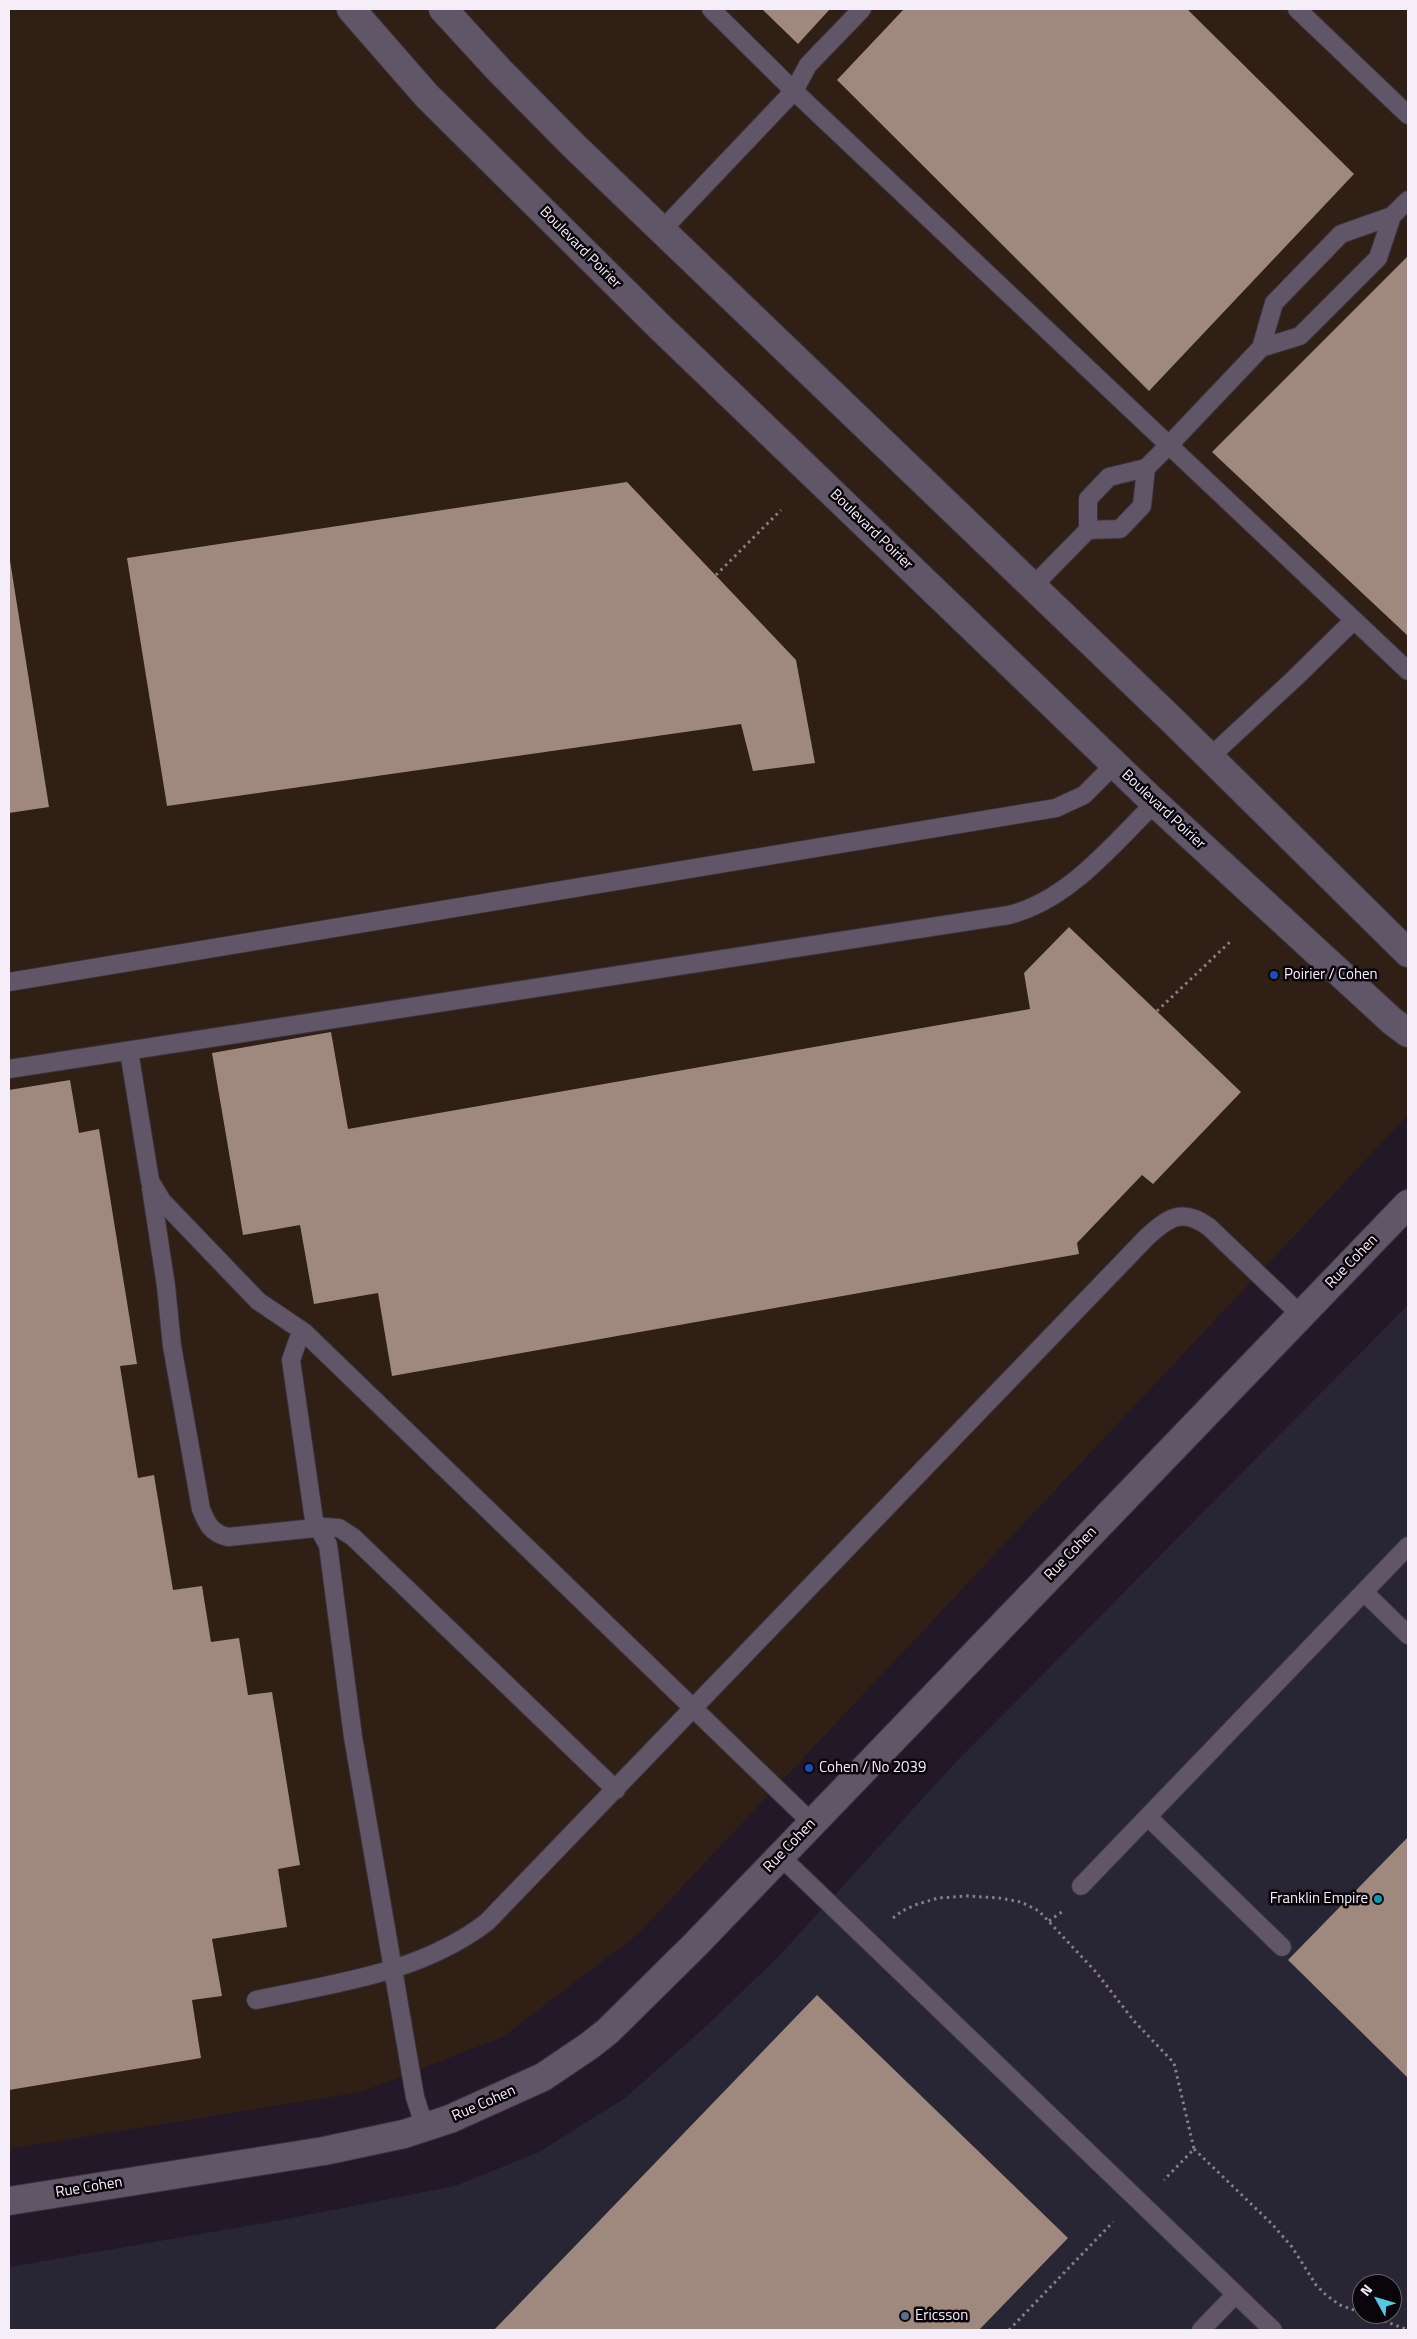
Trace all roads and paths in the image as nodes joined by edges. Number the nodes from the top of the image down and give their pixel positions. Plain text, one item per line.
1 (351, 9) edge
2 (443, 9) edge
3 (711, 9) edge
4 (862, 9) edge
5 (1297, 9) edge
6 (794, 90) junction
7 (1408, 115) edge
8 (1408, 200) edge
9 (1392, 216) junction
10 (661, 231) junction
11 (1261, 348) junction
12 (1169, 445) junction
13 (1146, 468) junction
14 (781, 510) dead end
15 (1088, 530) junction
16 (716, 575) dead end
17 (1032, 587) junction
18 (1354, 620) junction
19 (1408, 672) edge
20 (1210, 757) junction
21 (1115, 764) junction
22 (1155, 803) junction
23 (1231, 941) dead end
24 (1408, 953) edge
25 (9, 982) edge
26 (1157, 1011) dead end
27 (1408, 1033) edge
28 (128, 1051) junction
29 (9, 1069) edge
30 (150, 1181) junction
31 (1408, 1204) edge
32 (1302, 1316) junction
33 (304, 1332) junction
34 (318, 1527) junction
35 (1408, 1546) edge
36 (1364, 1592) junction
37 (1408, 1635) edge
38 (694, 1709) junction
39 (616, 1790) junction
40 (1148, 1817) junction
41 (812, 1823) junction
42 (780, 1856) junction
43 (1081, 1886) dead end
44 (892, 1918) dead end
45 (1282, 1947) dead end
46 (393, 1969) junction
47 (256, 2000) dead end
48 (425, 2128) junction
49 (1194, 2149) junction
50 (1164, 2181) dead end
51 (9, 2201) edge
52 (1116, 2218) dead end
53 (1236, 2294) junction
54 (1352, 2309) edge
55 (1392, 2324) edge
56 (1008, 2330) edge
57 (1201, 2330) edge
58 (1273, 2330) edge
59 (1408, 2330) edge

1 - 21 street, Boulevard Poirier
2 - 10 street
3 - 6 lane
4 - 6 lane
5 - 7 lane
6 - 10 lane
6 - 12 lane
8 - 9 lane
9 - 11 lane
9 - 11 lane
10 - 17 street
11 - 12 lane
12 - 13 lane
12 - 18 lane
13 - 15 lane
13 - 15 lane
14 - 16 path
15 - 17 lane
17 - 20 street
18 - 19 lane
18 - 20 lane
20 - 24 street
21 - 22 street, Boulevard Poirier
21 - 25 lane
22 - 27 street, Boulevard Poirier
22 - 28 lane
23 - 26 path
28 - 29 lane
28 - 30 lane
30 - 33 lane
30 - 34 lane
31 - 32 street, Rue Cohen
32 - 38 lane
32 - 41 street, Rue Cohen
33 - 34 lane
33 - 38 lane
34 - 39 lane
34 - 46 lane
35 - 36 lane
36 - 37 lane
36 - 40 lane
38 - 39 lane
38 - 41 lane
39 - 46 lane
40 - 43 lane
40 - 45 lane
41 - 42 street, Rue Cohen
42 - 48 street, Rue Cohen
42 - 53 lane
44 - 49 path
46 - 47 lane
46 - 48 lane
48 - 51 street, Rue Cohen
49 - 50 path
49 - 54 path
52 - 56 path
53 - 57 lane
53 - 58 lane
55 - 59 path

